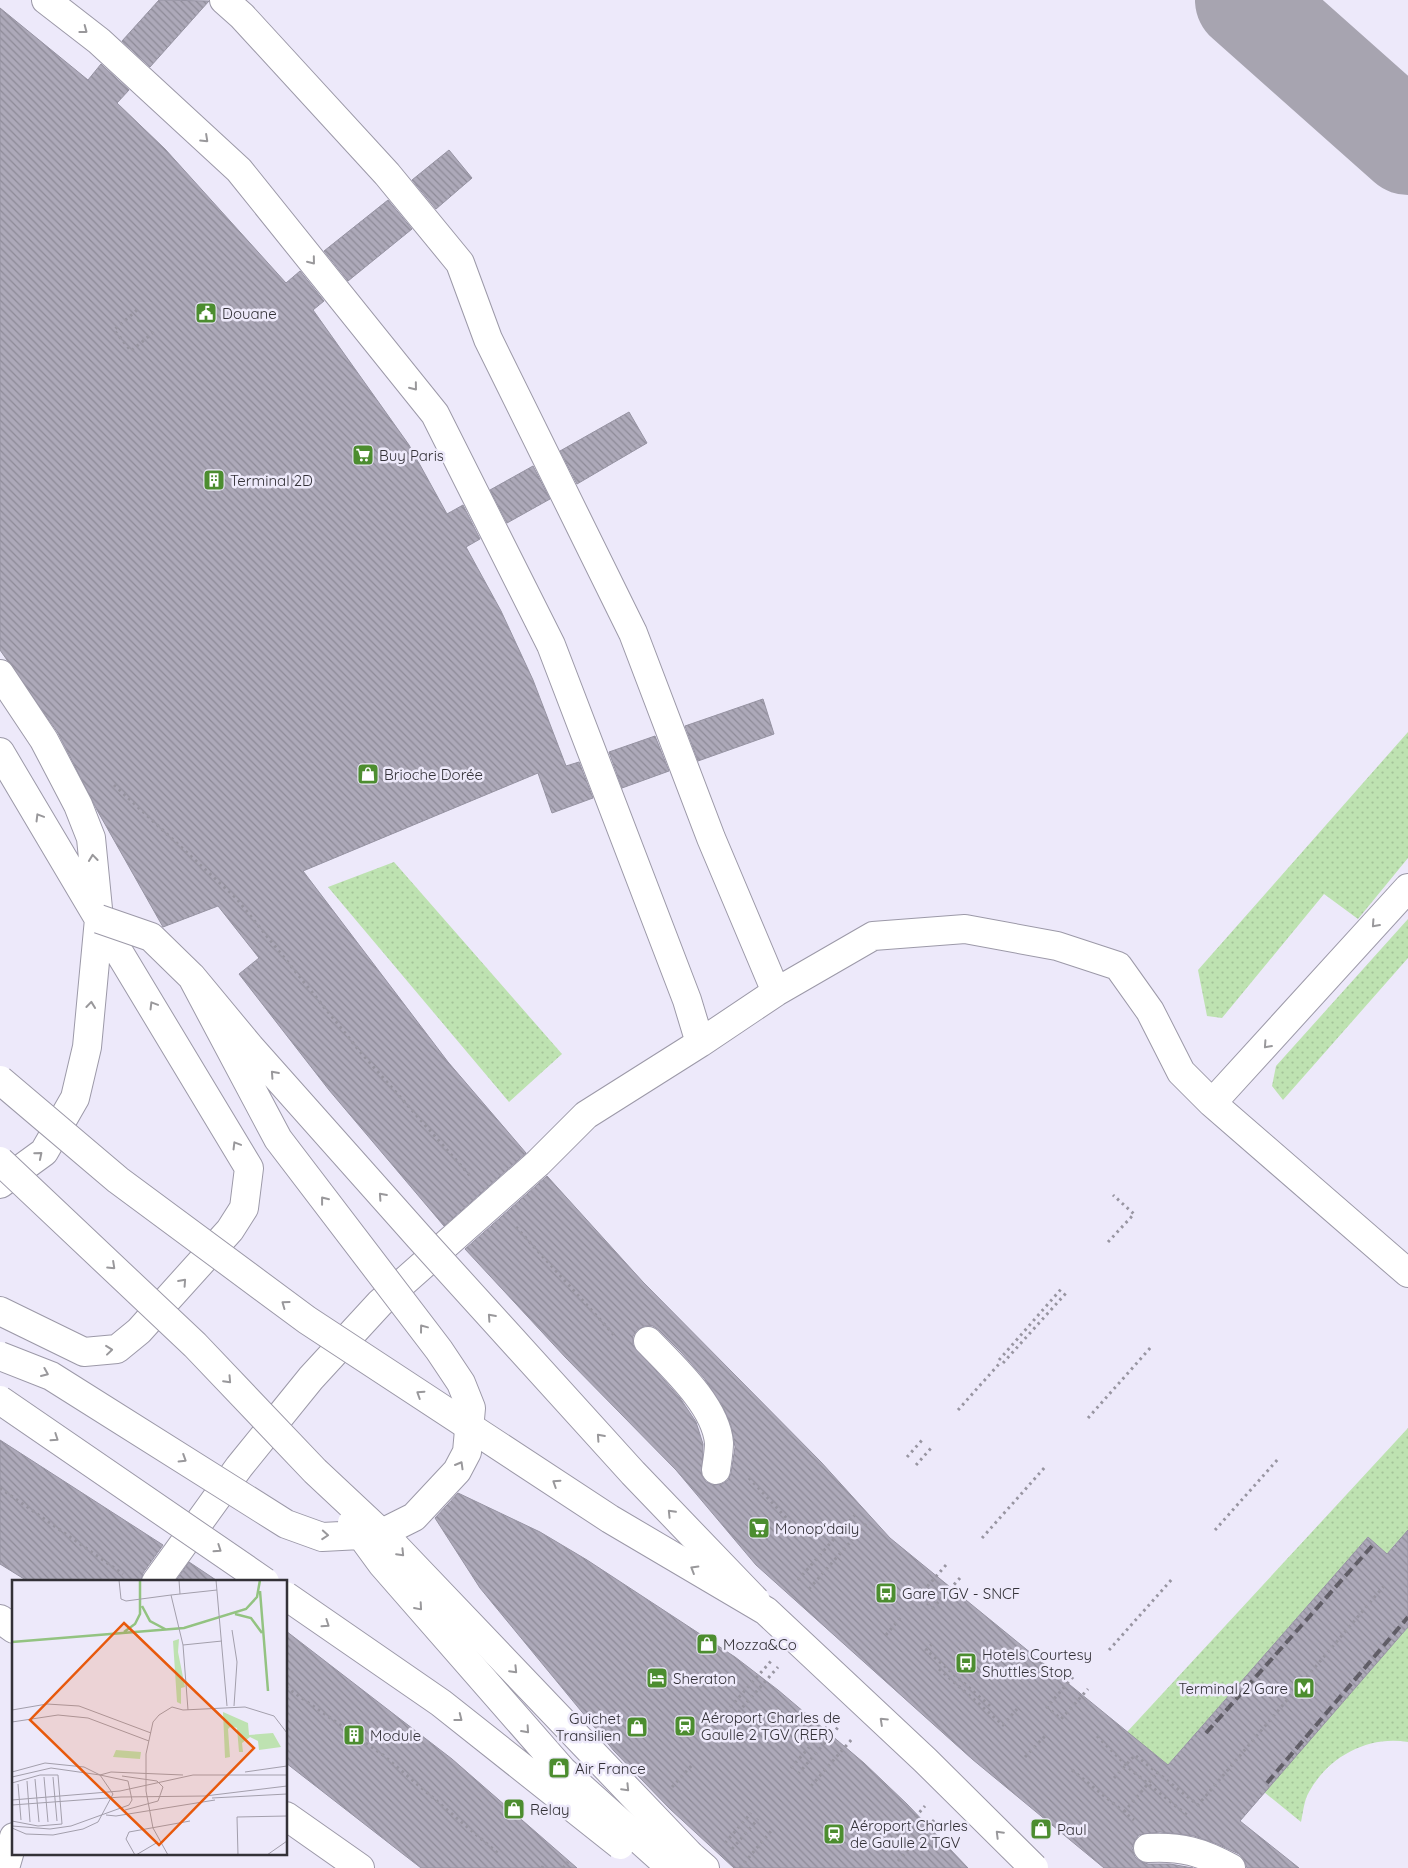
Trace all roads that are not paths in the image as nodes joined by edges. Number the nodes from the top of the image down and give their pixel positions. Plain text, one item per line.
1 (46, 0) edge
2 (224, 0) edge
3 (0, 674) edge
4 (0, 752) edge
5 (1408, 888) edge
6 (100, 919) junction
7 (192, 977) junction
8 (776, 992) junction
9 (700, 1043) junction
10 (0, 1080) edge
11 (1212, 1103) junction
12 (0, 1161) edge
13 (0, 1184) edge
14 (1408, 1273) edge
15 (0, 1311) edge
16 (648, 1341) dead end
17 (0, 1356) edge
18 (0, 1400) edge
19 (716, 1470) dead end
20 (315, 1471) junction
21 (157, 1580) edge
22 (262, 1580) edge
23 (288, 1597) edge
24 (766, 1611) junction
25 (0, 1620) edge
26 (12, 1628) edge
27 (288, 1817) edge
28 (12, 1844) edge
29 (1148, 1848) dead end
30 (5, 1868) edge
31 (360, 1868) edge
32 (646, 1868) edge
33 (671, 1868) edge
34 (705, 1868) edge
35 (1034, 1868) edge
36 (1232, 1868) edge

1 -> 9 main road
2 - 8 main road
6 -> 3 main road
6 -> 4 main road
5 -> 11 main road
6 - 7 main road, bridge
13 -> 6 main road, bridge
15 -> 6 main road, bridge
17 -> 7 main road, bridge
24 -> 7 main road, bridge
8 - 9 main road
8 - 11 main road
9 - 21 main road
24 -> 10 main road, bridge
11 - 14 main road
12 -> 20 main road, bridge
16 - 19 main road
18 -> 22 main road, bridge
20 -> 33 main road, bridge
20 -> 34 main road, bridge
23 -> 32 main road, bridge
35 -> 24 main road, bridge
25 - 26 main road
27 - 31 main road
28 - 30 main road
29 - 36 main road

